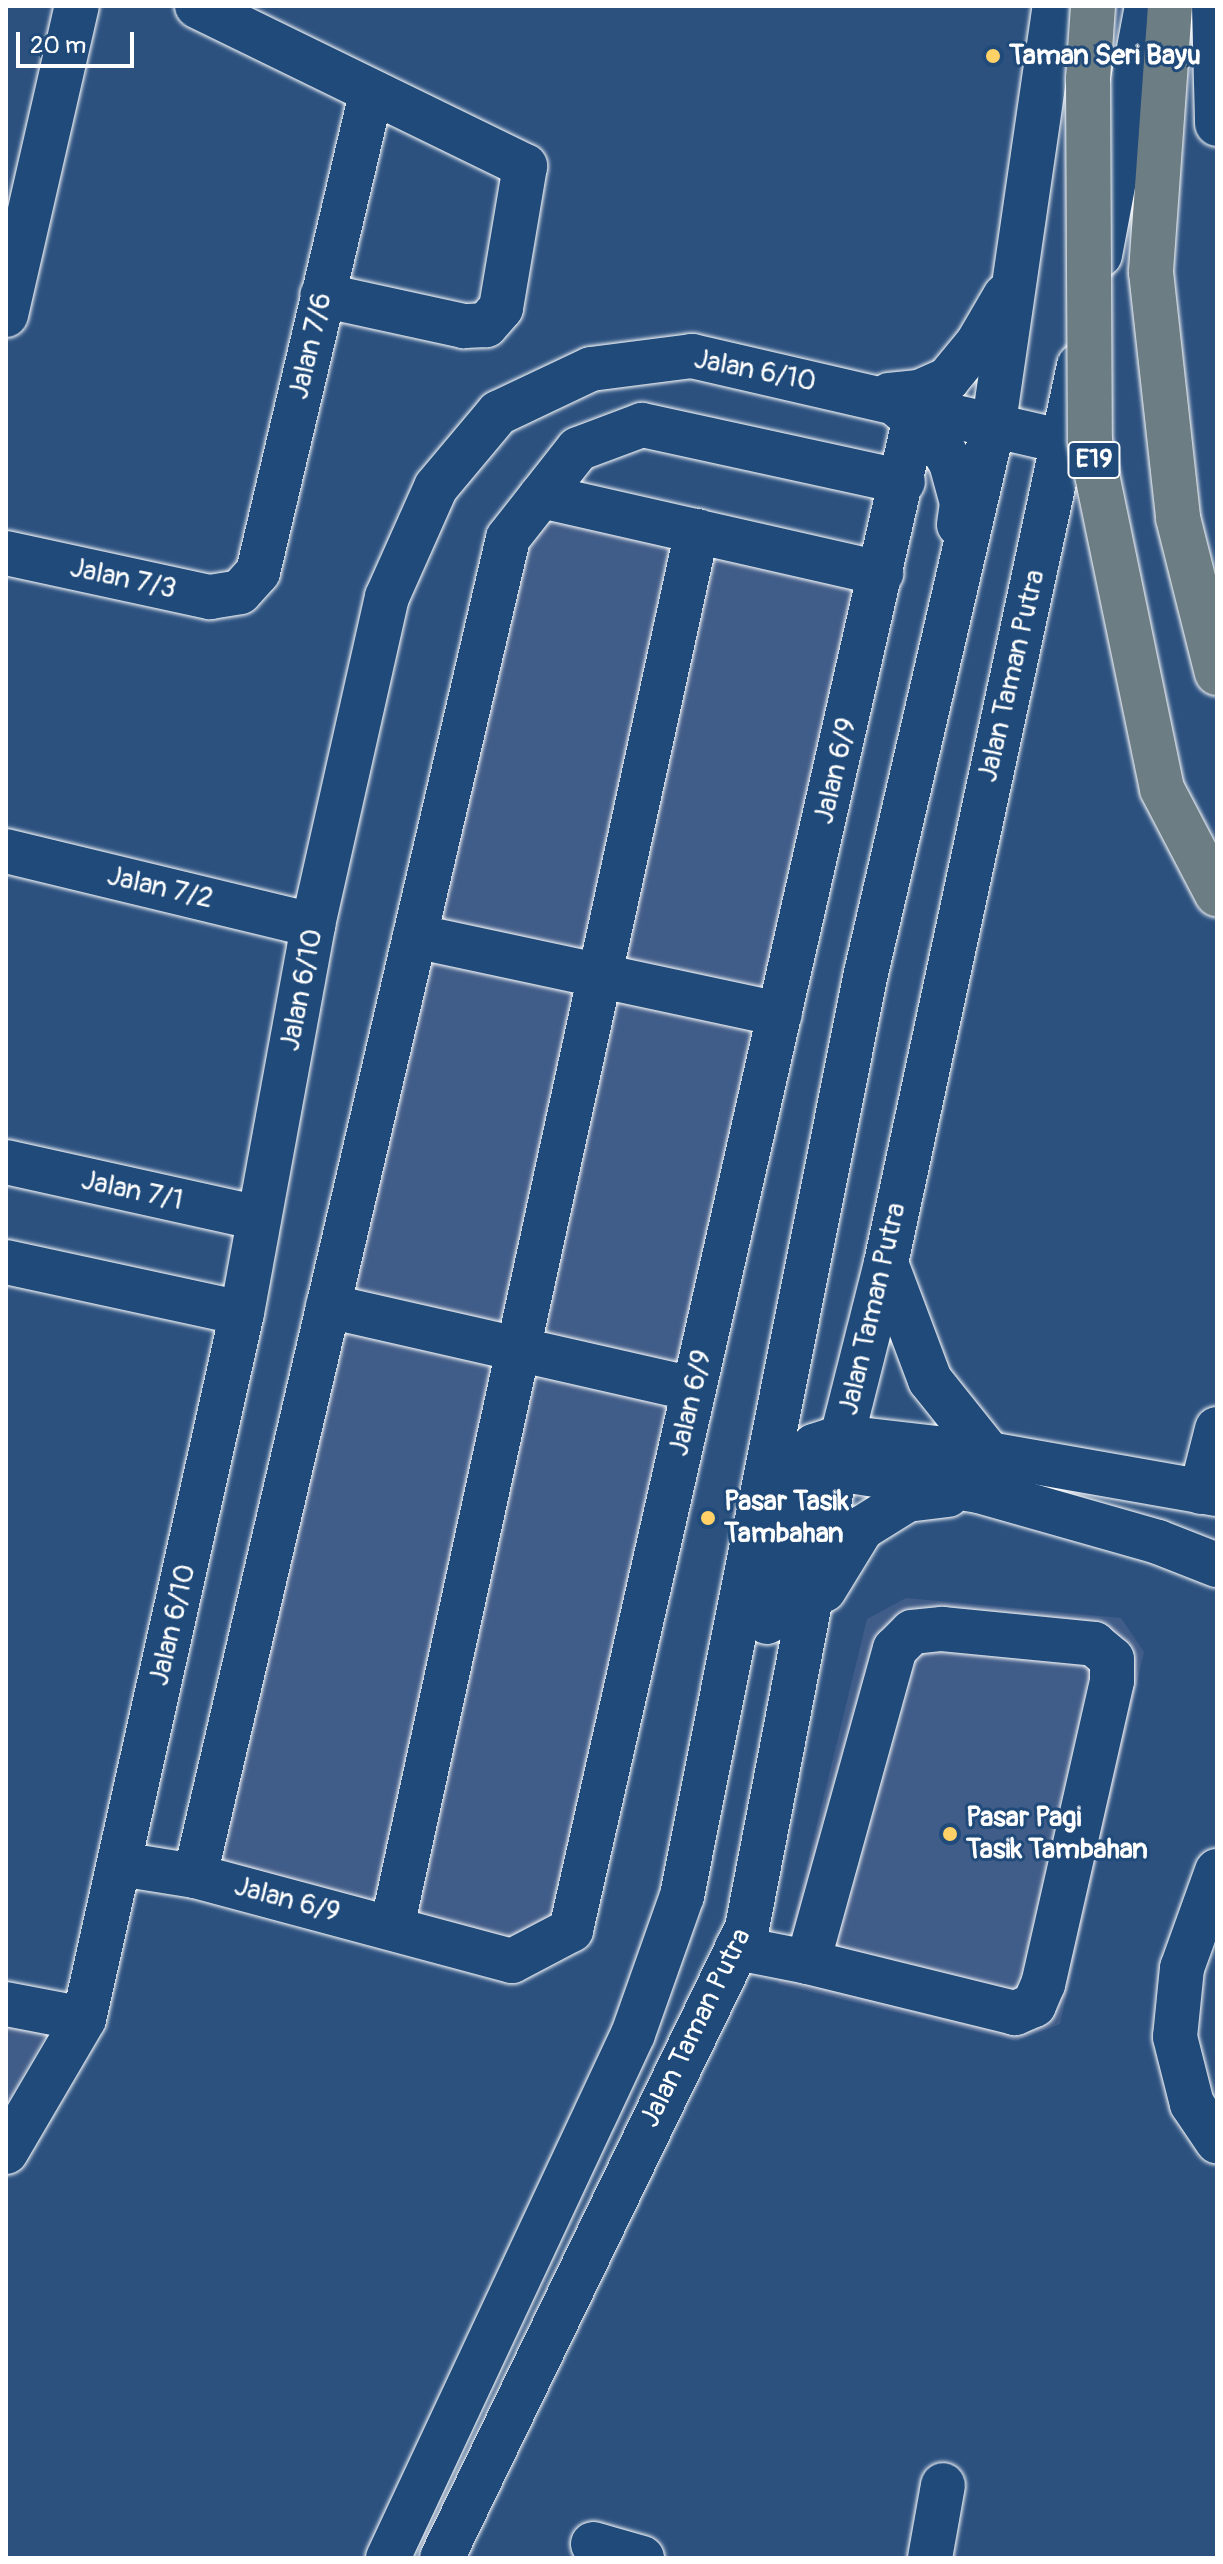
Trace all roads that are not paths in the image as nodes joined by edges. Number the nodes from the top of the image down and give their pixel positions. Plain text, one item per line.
1 (77, 6) edge
2 (197, 6) edge
3 (1055, 6) edge
4 (1093, 6) edge
5 (1147, 6) edge
6 (1170, 6) edge
7 (1214, 6) edge
8 (371, 94) junction
9 (1217, 124) edge
10 (1020, 266) junction
11 (322, 295) junction
12 (6, 315) edge
13 (898, 406) junction
14 (994, 422) junction
15 (1065, 442) junction
16 (903, 482) junction
17 (541, 496) junction
18 (697, 531) junction
19 (6, 553) edge
20 (881, 573) junction
21 (240, 592) joint
22 (1217, 673) edge
23 (934, 692) junction
24 (6, 851) edge
25 (1217, 894) edge
26 (313, 925) junction
27 (415, 936) junction
28 (866, 973) junction
29 (600, 976) junction
30 (780, 1014) junction
31 (6, 1162) edge
32 (259, 1218) junction
33 (6, 1262) edge
34 (886, 1263) junction
35 (328, 1306) junction
36 (242, 1313) junction
37 (517, 1349) junction
38 (694, 1389) junction
39 (1217, 1429) edge
40 (831, 1451) junction
41 (984, 1473) junction
42 (1209, 1493) edge
43 (1217, 1565) edge
44 (813, 1608) junction
45 (120, 1864) junction
46 (1217, 1871) edge
47 (195, 1876) junction
48 (682, 1896) junction
49 (392, 1927) junction
50 (737, 1948) junction
51 (808, 1962) junction
52 (6, 2004) edge
53 (84, 2019) junction
54 (1217, 2141) edge
55 (6, 2152) edge
56 (943, 2485) dead end
57 (593, 2544) dead end
58 (388, 2558) edge
59 (442, 2558) edge
60 (642, 2558) edge
61 (930, 2558) edge

1 - 12 street
2 - 8 street
3 - 10 street, Jalan Taman Putra
4 - 25 highway, E19, bridge
5 - 15 street, Jalan Taman Putra
6 - 22 highway
7 - 9 street
8 - 11 street, Jalan 7/6
8 - 11 street
10 - 13 street
10 - 14 street, Jalan Taman Putra
11 - 21 street, Jalan 7/6
13 - 14 street, Jalan 6/10
13 - 16 street, Jalan 6/9
13 - 23 street
13 - 26 street, Jalan 6/10
14 - 15 street, Jalan 6/10
14 - 23 street, Jalan Taman Putra
15 - 34 street, Jalan Taman Putra
16 - 17 street
16 - 20 street, Jalan 6/9
17 - 18 street
17 - 27 street
18 - 20 street
18 - 29 street
19 - 21 street, Jalan 7/3
20 - 30 street, Jalan 6/9
23 - 28 street, Jalan Taman Putra
24 - 26 street, Jalan 7/2
26 - 32 street, Jalan 6/10
27 - 29 street
27 - 35 street
28 - 40 street
28 - 48 street, Jalan Taman Putra
29 - 30 street
29 - 37 street
30 - 38 street, Jalan 6/9
31 - 32 street, Jalan 7/1
32 - 36 street, Jalan 6/10
33 - 36 street
34 - 40 street, Jalan Taman Putra
34 - 41 street
35 - 37 street
35 - 47 street
36 - 45 street, Jalan 6/10
37 - 38 street
37 - 49 street
38 - 49 street, Jalan 6/9
39 - 42 street
40 - 41 street
40 - 44 street, Jalan Taman Putra
40 - 48 street
41 - 42 street
41 - 43 street
41 - 44 street
44 - 50 street, Jalan Taman Putra
45 - 47 street, Jalan 6/9
45 - 53 street, Jalan 6/10
46 - 54 street
47 - 49 street, Jalan 6/9
48 - 58 street, Jalan Taman Putra
50 - 51 street
50 - 59 street, Jalan Taman Putra
51 - 51 street
52 - 53 street
53 - 55 street, Jalan 6/10
56 - 61 street
57 - 60 street

